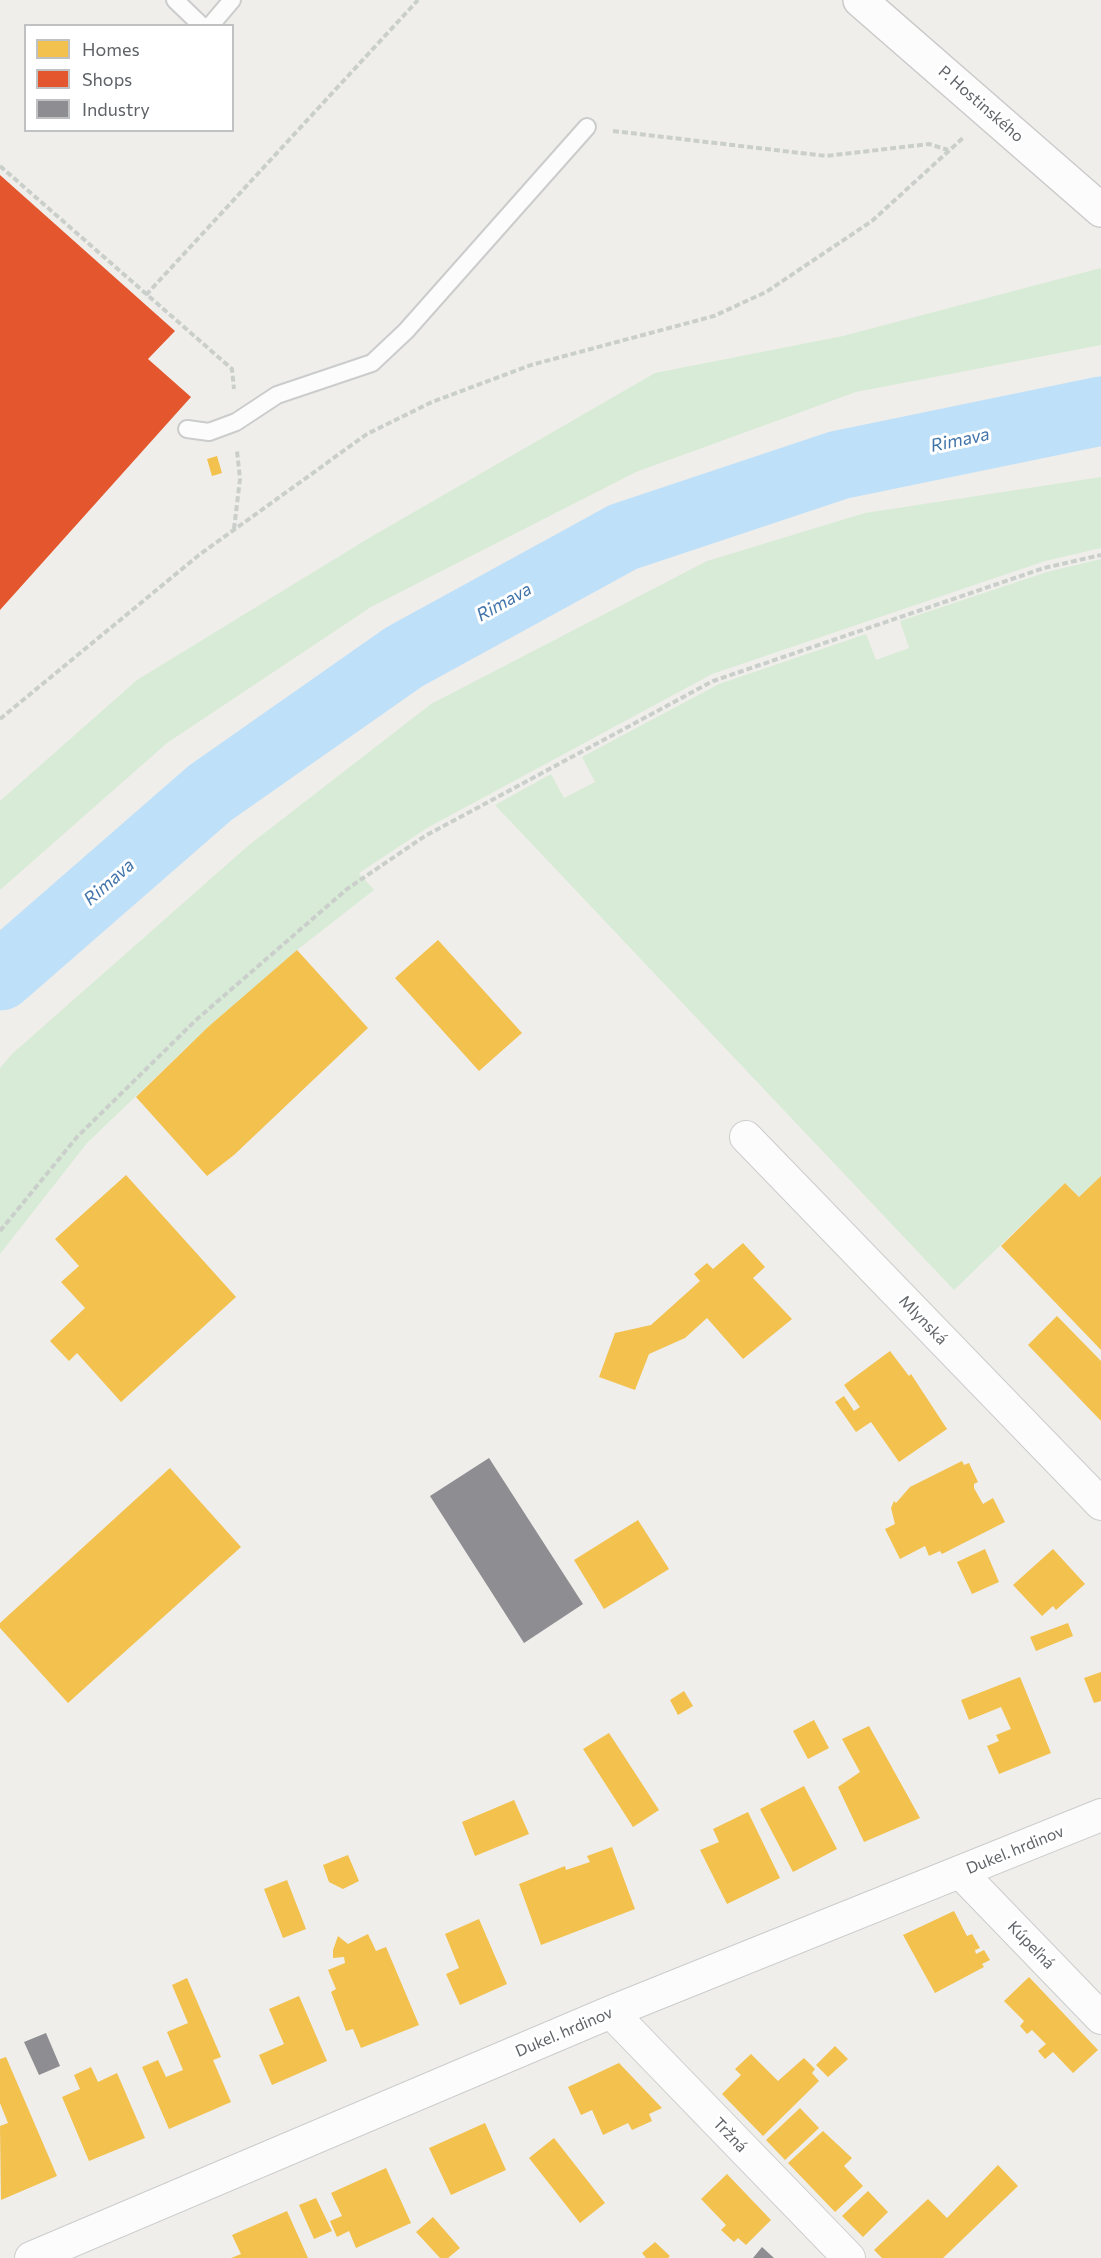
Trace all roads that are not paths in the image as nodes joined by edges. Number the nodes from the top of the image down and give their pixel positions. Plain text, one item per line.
1 (175, 0) edge
2 (232, 0) edge
3 (860, 0) edge
4 (200, 24) edge
5 (212, 24) edge
6 (587, 127) road end
7 (1101, 210) edge
8 (187, 429) dead end
9 (746, 1137) dead end
10 (1101, 1504) edge
11 (1101, 1815) edge
12 (960, 1872) junction
13 (610, 2012) junction
14 (1101, 2018) edge
15 (31, 2258) edge
16 (849, 2258) edge

1 - 4 lane
2 - 5 lane
3 - 7 street, P. Hostinského
6 - 8 lane
9 - 10 street, Mlynská
11 - 12 street, Dukel. hrdinov
12 - 13 street, Dukel. hrdinov
12 - 14 street, Kúpeľná
13 - 15 street, Dukel. hrdinov
13 - 16 street, Tržná

